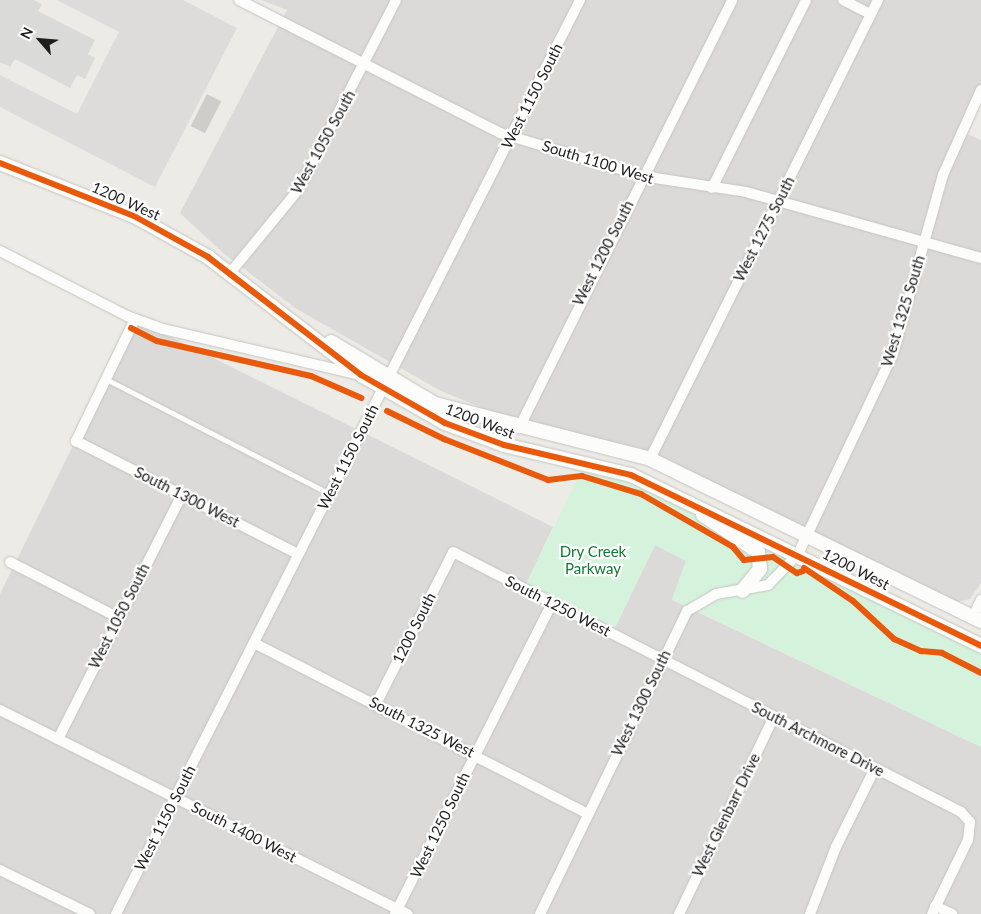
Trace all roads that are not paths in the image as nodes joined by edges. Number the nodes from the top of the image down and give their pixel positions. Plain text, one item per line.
1 (241, 0) edge
2 (396, 0) edge
3 (580, 0) edge
4 (732, 0) edge
5 (806, 0) edge
6 (843, 0) edge
7 (878, 0) edge
8 (871, 14) junction
9 (364, 65) junction
10 (981, 90) edge
11 (512, 137) junction
12 (0, 154) edge
13 (0, 163) edge
14 (642, 176) junction
15 (712, 188) junction
16 (777, 204) junction
17 (924, 242) junction
18 (0, 251) edge
19 (981, 258) edge
20 (232, 270) junction
21 (135, 319) junction
22 (361, 376) junction
23 (106, 379) junction
24 (386, 383) junction
25 (519, 428) junction
26 (650, 459) junction
27 (330, 494) junction
28 (182, 495) junction
29 (687, 502) junction
30 (806, 538) junction
31 (453, 552) joint
32 (298, 554) junction
33 (798, 554) junction
34 (10, 562) dead end
35 (742, 591) junction
36 (981, 600) edge
37 (552, 603) junction
38 (117, 617) junction
39 (977, 619) edge
40 (254, 643) junction
41 (981, 646) edge
42 (662, 660) junction
43 (376, 704) junction
44 (0, 710) edge
45 (774, 717) junction
46 (58, 739) junction
47 (475, 754) junction
48 (875, 768) junction
49 (176, 797) junction
50 (588, 814) junction
51 (0, 870) edge
52 (934, 910) edge
53 (400, 912) edge
54 (90, 914) edge
55 (116, 914) edge
56 (540, 914) edge
57 (679, 914) edge
58 (810, 914) edge
59 (952, 914) edge

1 - 9 street, South 1100 West
2 - 9 street, West 1050 South
3 - 11 street, West 1150 South
4 - 14 street, West 1200 South
5 - 15 street
6 - 8 street
7 - 8 street, West 1275 South
8 - 16 street, West 1275 South
9 - 11 street, South 1100 West
9 - 20 street, West 1050 South
10 - 17 street, West 1325 South
11 - 14 street, South 1100 West
11 - 24 street, West 1150 South
12 - 20 street, 1200 West
13 - 20 street, 1200 West
14 - 15 street, South 1100 West
14 - 25 street, West 1200 South
15 - 16 street, South 1100 West
16 - 17 street, South 1100 West
16 - 26 street, West 1275 South
17 - 19 street, South 1100 West
17 - 30 street, West 1325 South
18 - 21 street
20 - 22 street, 1200 West
20 - 24 street, 1200 West
21 - 22 street
21 - 23 street
22 - 24 street, 1200 West
23 - 27 lane
23 - 28 street, South 1300 West
24 - 25 street, 1200 West
24 - 27 street, West 1150 South
24 - 29 street, 1200 West
25 - 26 street, 1200 West
26 - 30 street, 1200 West
27 - 32 street, West 1150 South
28 - 32 street, South 1300 West
28 - 38 street, West 1050 South
29 - 33 street, 1200 West
29 - 35 street
30 - 33 street, West 1325 South
30 - 39 street, 1200 West
31 - 37 street, South 1250 West
31 - 43 street, 1200 South
32 - 40 street, West 1150 South
33 - 35 street, West 1300 South
33 - 41 street, 1200 West
34 - 38 street
35 - 42 street, West 1300 South
36 - 39 street
37 - 42 street, South 1250 West
37 - 47 street, West 1250 South
38 - 46 street, West 1050 South
40 - 43 street, South 1325 West
40 - 49 street, West 1150 South
42 - 45 street, South Archmore Drive
42 - 50 street, West 1300 South
43 - 47 street, South 1325 West
44 - 46 street, South 1400 West
45 - 48 street, South Archmore Drive
45 - 57 street, West Glenbarr Drive
46 - 49 street, South 1400 West
47 - 50 street, South 1325 West
47 - 53 street, West 1250 South
48 - 52 street, South Archmore Drive
48 - 58 street
49 - 53 street, South 1400 West
49 - 55 street, West 1150 South
50 - 56 street, West 1300 South
51 - 54 street
52 - 59 street

